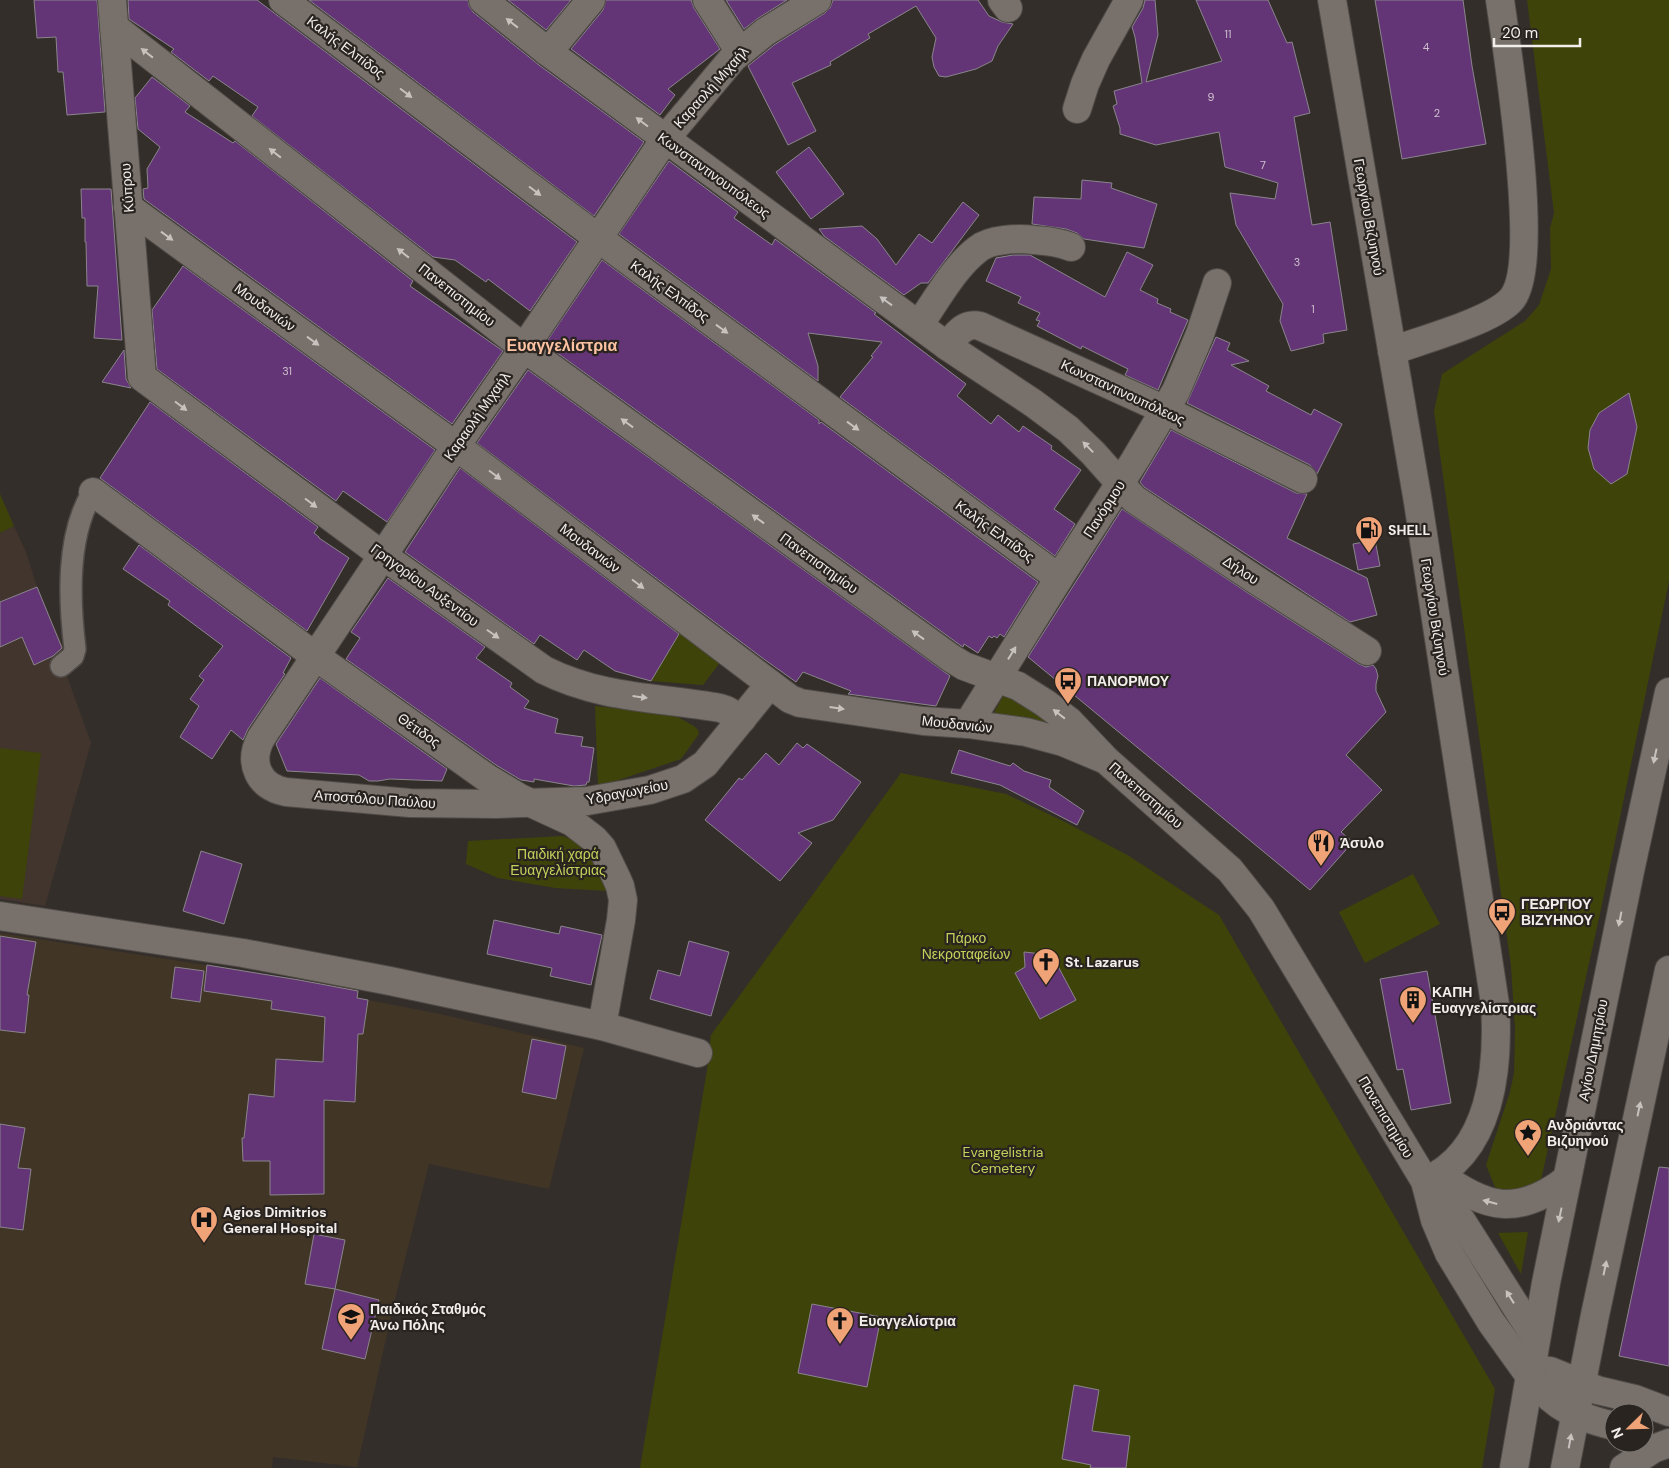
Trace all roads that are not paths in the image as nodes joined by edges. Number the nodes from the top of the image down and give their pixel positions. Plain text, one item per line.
1 (112, 0) edge
2 (283, 0) edge
3 (483, 0) edge
4 (591, 0) edge
5 (707, 0) edge
6 (817, 0) edge
7 (1129, 0) edge
8 (1332, 0) edge
9 (1500, 0) edge
10 (114, 27) junction
11 (548, 52) junction
12 (740, 52) junction
13 (1077, 109) dead end
14 (665, 139) junction
15 (128, 207) junction
16 (598, 238) junction
17 (1071, 247) dead end
18 (1217, 283) dead end
19 (919, 325) junction
20 (947, 346) junction
21 (524, 348) junction
22 (1392, 351) junction
23 (142, 377) joint
24 (1165, 410) junction
25 (456, 446) junction
26 (1303, 479) dead end
27 (1120, 484) junction
28 (93, 492) joint
29 (382, 555) junction
30 (1059, 578) junction
31 (1367, 651) dead end
32 (315, 656) junction
33 (61, 666) dead end
34 (996, 677) junction
35 (770, 684) junction
36 (1669, 692) edge
37 (742, 719) junction
38 (968, 724) junction
39 (258, 743) joint
40 (1106, 760) junction
41 (530, 803) junction
42 (0, 916) edge
43 (1669, 970) edge
44 (602, 1026) junction
45 (698, 1053) dead end
46 (1432, 1178) junction
47 (1567, 1179) junction
48 (1593, 1324) junction
49 (1536, 1338) junction
50 (1529, 1375) junction
51 (1582, 1384) junction
52 (1628, 1397) junction
53 (1669, 1412) edge
54 (1575, 1414) junction
55 (1604, 1423) edge
56 (1654, 1434) edge
57 (1669, 1435) edge
58 (1669, 1442) edge
59 (1514, 1468) edge
60 (1565, 1468) edge
61 (1624, 1468) edge

1 - 10 street, Κύπρου
2 -> 16 street, Καλής Ελπίδος
11 -> 3 street, Κωνσταντινουπόλεως
4 - 11 street
5 - 12 street
6 - 12 street, Καραολή Μιχαήλ
7 - 13 street
8 - 22 street, Γεωργίου Βιζυηνού
9 - 22 street
10 - 15 street, Κύπρου
21 -> 10 street, Πανεπιστημίου
14 -> 11 street, Κωνσταντινουπόλεως
12 - 14 street, Καραολή Μιχαήλ
14 - 16 street, Καραολή Μιχαήλ
19 -> 14 street, Κωνσταντινουπόλεως
15 - 23 street, Κύπρου
15 -> 25 street, Μουδανιών
16 - 21 street, Καραολή Μιχαήλ
16 -> 30 street, Καλής Ελπίδος
17 - 19 street
18 - 24 street, Πανόρμου
19 - 20 street, Κωνσταντινουπόλεως
20 - 24 street, Κωνσταντινουπόλεως
27 -> 20 street, Κωνσταντινουπόλεως
21 - 25 street, Καραολή Μιχαήλ
34 -> 21 street, Πανεπιστημίου
22 - 46 street, Γεωργίου Βιζυηνού
23 -> 29 street, Γρηγορίου Αυξεντίου
24 - 26 street, Κωνσταντινουπόλεως
24 - 27 street, Πανόρμου
25 - 29 street, Καραολή Μιχαήλ
25 -> 35 street, Μουδανιών
27 - 30 street, Πανόρμου
27 - 31 street, Δήλου
28 - 32 street, Θέτιδος
28 - 33 street
29 - 32 street, Καραολή Μιχαήλ
29 -> 37 street, Γρηγορίου Αυξεντίου
34 -> 30 street, Πανόρμου
32 - 39 street, Καραολή Μιχαήλ
32 - 41 street, Θέτιδος
34 - 38 street, Πανόρμου
40 -> 34 street, Πανεπιστημίου
35 - 37 street, Υδραγωγείου
35 -> 38 street, Μουδανιών
36 -> 47 street, Αγίου Δημητρίου
37 - 41 street, Υδραγωγείου
38 - 40 street, Μουδανιών
39 - 41 street, Αποστόλου Παύλου
40 - 46 street, Πανεπιστημίου
41 - 44 street, Θέτιδος
42 - 44 street
48 -> 43 street
44 - 45 street
47 -> 46 street
49 -> 46 street, Πανεπιστημίου
46 - 50 street, Πανεπιστημίου
47 -> 49 street, Αγίου Δημητρίου
48 - 51 street
48 - 52 street
49 - 50 street, Αγίου Δημητρίου
49 - 51 street, Πανεπιστημίου
50 - 51 street
50 - 54 street, Πανεπιστημίου
50 - 59 street, Αγίου Δημητρίου
51 - 52 street
51 - 54 street
52 - 53 street
54 - 55 street, Πανεπιστημίου
60 -> 54 street
56 - 57 street
58 - 61 street

